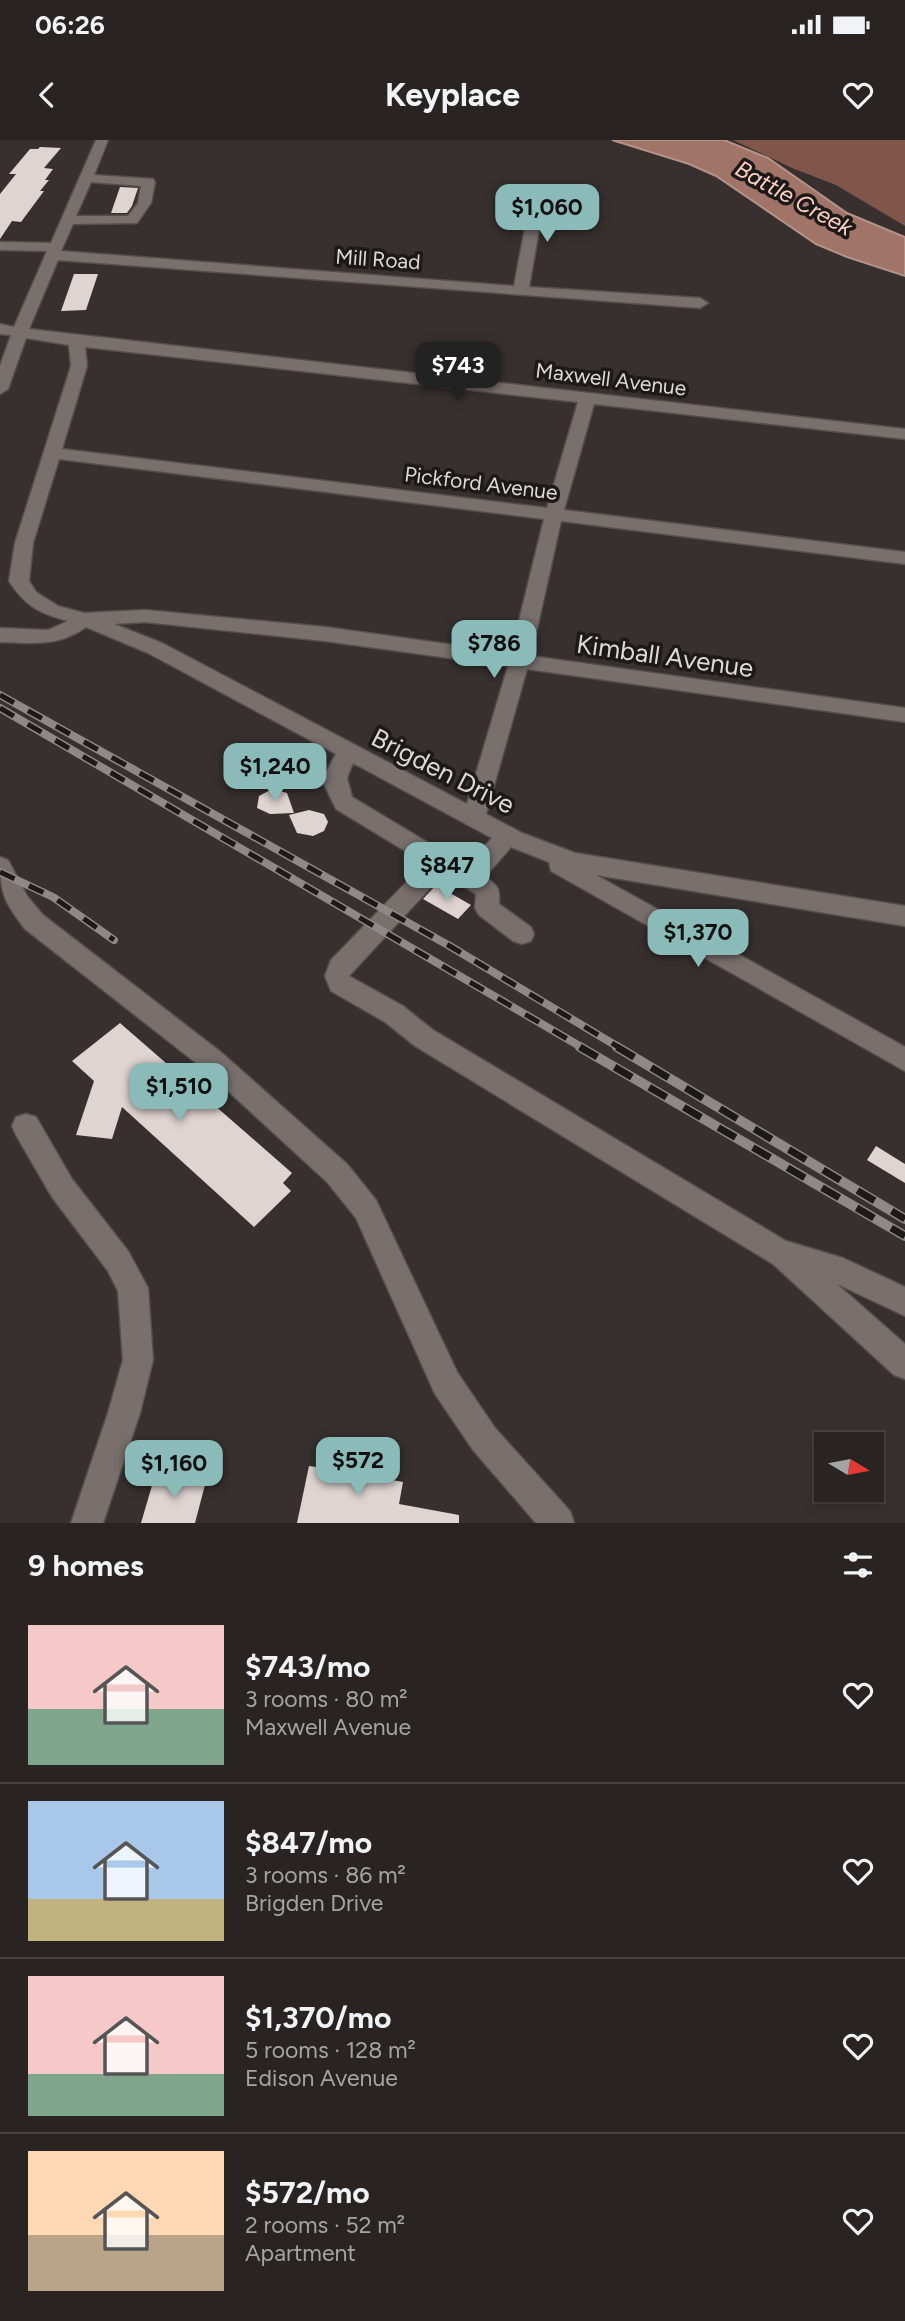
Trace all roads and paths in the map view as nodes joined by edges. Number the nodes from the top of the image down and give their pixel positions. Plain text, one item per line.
1 (102, 140) edge
2 (85, 178) junction
3 (538, 191) dead end
4 (67, 220) junction
5 (0, 246) edge
6 (54, 251) junction
7 (521, 291) junction
8 (700, 303) dead end
9 (0, 329) edge
10 (20, 331) junction
11 (76, 347) junction
12 (0, 389) edge
13 (587, 398) junction
14 (905, 434) edge
15 (52, 453) junction
16 (554, 514) junction
17 (905, 558) edge
18 (84, 619) junction
19 (0, 635) edge
20 (519, 662) junction
21 (905, 715) edge
22 (349, 753) junction
23 (474, 817) junction
24 (511, 837) junction
25 (441, 862) junction
26 (0, 866) edge
27 (469, 879) junction
28 (905, 916) edge
29 (522, 934) dead end
30 (905, 1060) edge
31 (26, 1126) dead end
32 (779, 1253) junction
33 (905, 1302) edge
34 (905, 1364) edge
35 (87, 1523) edge
36 (558, 1523) edge

1 - 2 street
2 - 4 street
2 - 4 street
3 - 7 street
4 - 6 street
5 - 6 street
6 - 7 street, Mill Road
6 - 10 street
7 - 8 street, Mill Road
9 - 10 street
10 - 11 street, Maxwell Avenue
10 - 12 street
11 - 13 street, Maxwell Avenue
11 - 15 street, Brigden Drive
13 - 14 street, Maxwell Avenue
13 - 16 street
15 - 16 street, Pickford Avenue
15 - 18 street, Brigden Drive
16 - 17 street, Pickford Avenue
16 - 20 street
18 - 19 street
18 - 20 street, Kimball Avenue
18 - 22 street, Brigden Drive
20 - 21 street, Kimball Avenue
20 - 23 street
22 - 23 street, Brigden Drive
22 - 25 street
23 - 24 street, Brigden Drive
24 - 27 street
24 - 28 street, Brigden Drive
24 - 30 street
25 - 27 street
25 - 32 street
26 - 36 street
27 - 29 street
31 - 35 street
32 - 33 street
32 - 34 street

